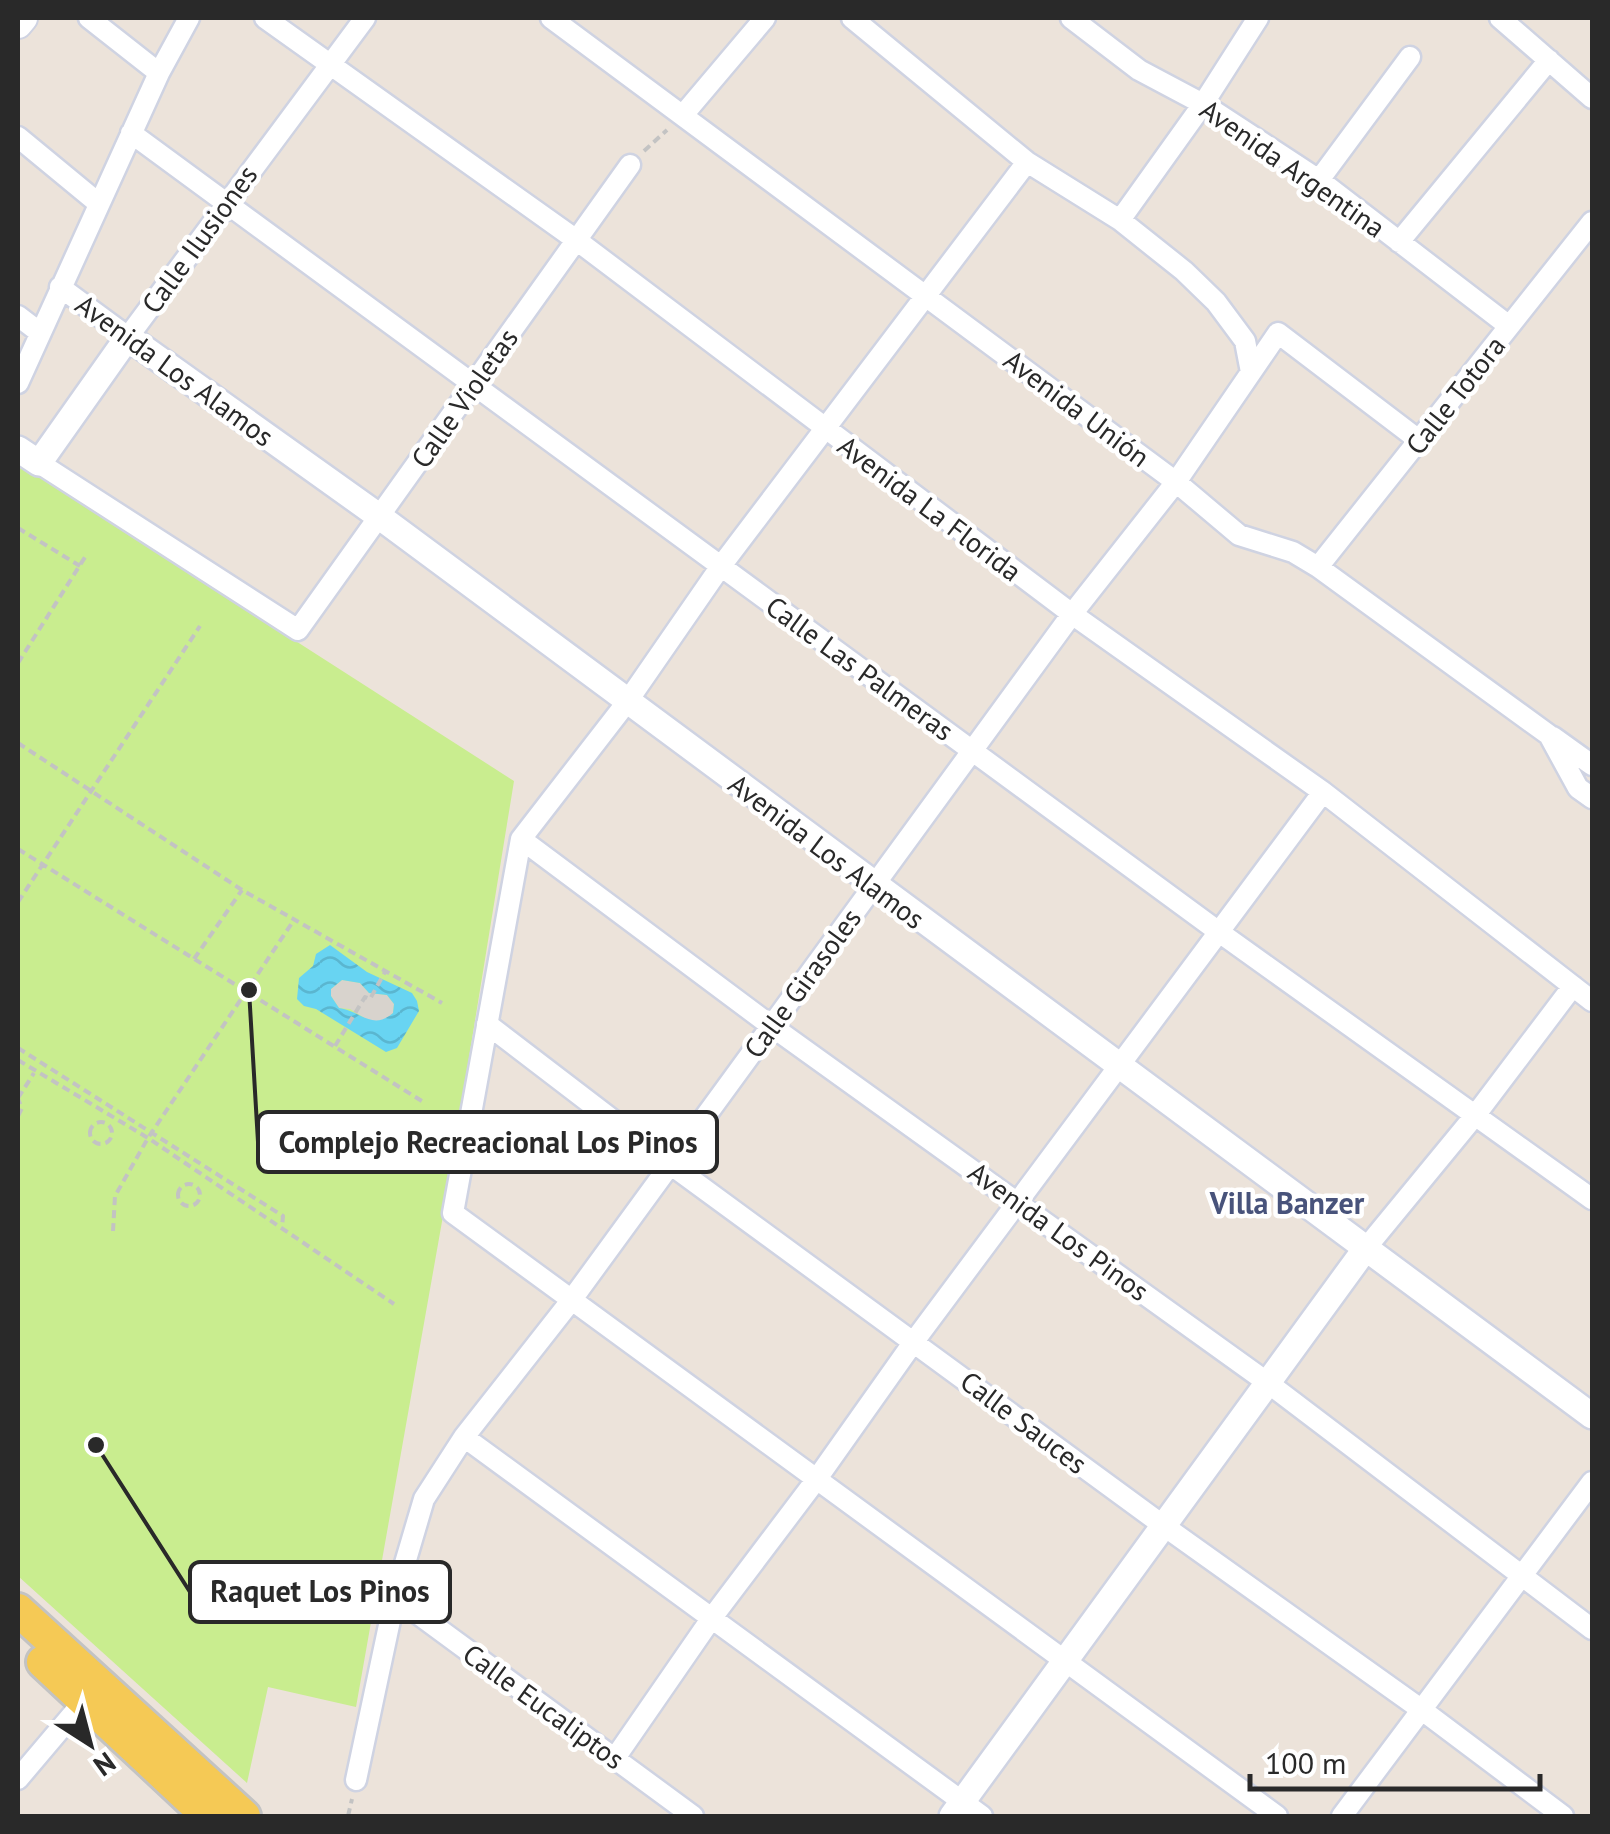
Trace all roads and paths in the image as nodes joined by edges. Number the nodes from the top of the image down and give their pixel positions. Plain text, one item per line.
1 (23, 18) edge
2 (89, 18) edge
3 (188, 18) edge
4 (265, 18) edge
5 (365, 18) edge
6 (552, 18) edge
7 (765, 18) edge
8 (852, 18) edge
9 (1071, 18) edge
10 (1258, 18) edge
11 (1500, 18) edge
12 (18, 24) edge
13 (1410, 58) dead end
14 (1549, 60) junction
15 (330, 64) junction
16 (159, 73) junction
17 (1592, 98) edge
18 (1203, 104) junction
19 (683, 115) junction
20 (131, 133) junction
21 (18, 136) edge
22 (1027, 162) junction
23 (630, 165) joint
24 (1318, 180) junction
25 (225, 202) junction
26 (98, 203) junction
27 (1120, 220) junction
28 (1592, 222) edge
29 (575, 239) junction
30 (1399, 242) junction
31 (60, 287) junction
32 (926, 295) junction
33 (18, 316) edge
34 (1509, 326) junction
35 (38, 332) junction
36 (128, 337) junction
37 (1251, 372) junction
38 (18, 382) edge
39 (474, 384) junction
40 (823, 429) junction
41 (1420, 441) junction
42 (28, 456) edge
43 (1176, 482) junction
44 (380, 517) junction
45 (18, 528) edge
46 (87, 554) dead end
47 (80, 566) junction
48 (721, 566) junction
49 (1318, 568) junction
50 (1072, 614) junction
51 (200, 626) dead end
52 (18, 663) edge
53 (627, 702) junction
54 (1555, 738) junction
55 (18, 743) edge
56 (972, 750) junction
57 (1592, 764) edge
58 (89, 792) junction
59 (1322, 792) junction
60 (1592, 798) edge
61 (521, 839) junction
62 (18, 849) edge
63 (42, 864) junction
64 (873, 886) junction
65 (242, 890) junction
66 (18, 902) edge
67 (294, 920) junction
68 (1219, 932) junction
69 (194, 959) junction
70 (385, 972) junction
71 (1573, 986) junction
72 (244, 990) junction
73 (1592, 1001) edge
74 (442, 1003) dead end
75 (487, 1024) junction
76 (770, 1024) junction
77 (335, 1047) junction
78 (18, 1048) edge
79 (18, 1060) edge
80 (1118, 1067) junction
81 (36, 1071) junction
82 (18, 1098) edge
83 (425, 1103) dead end
84 (1477, 1114) junction
85 (18, 1116) edge
86 (113, 1117) junction
87 (107, 1124) junction
88 (152, 1132) junction
89 (148, 1138) junction
90 (670, 1164) junction
91 (204, 1165) junction
92 (200, 1172) junction
93 (193, 1184) junction
94 (1592, 1198) edge
95 (1018, 1202) junction
96 (282, 1228) junction
97 (113, 1231) dead end
98 (1366, 1248) junction
99 (570, 1302) junction
100 (394, 1304) dead end
101 (915, 1340) junction
102 (1268, 1383) junction
103 (1592, 1416) edge
104 (464, 1437) junction
105 (816, 1480) junction
106 (1592, 1482) edge
107 (1164, 1526) junction
108 (1521, 1577) junction
109 (395, 1597) junction
110 (18, 1610) edge
111 (711, 1619) junction
112 (1592, 1629) edge
113 (18, 1639) edge
114 (1064, 1663) junction
115 (84, 1702) junction
116 (1422, 1710) junction
117 (615, 1758) junction
118 (18, 1779) edge
119 (356, 1780) dead end
120 (965, 1812) edge
121 (208, 1816) edge
122 (243, 1816) edge
123 (693, 1816) edge
124 (1276, 1816) edge
125 (1342, 1816) edge
126 (1563, 1816) edge

1 - 12 main road
2 - 16 street
3 - 16 street
4 - 15 street, Avenida La Florida
5 - 15 street, Calle Ilusiones
6 - 19 street, Avenida Unión
7 - 19 street
8 - 22 street
9 - 18 street, Avenida Argentina
10 - 18 street
11 - 14 street
13 - 24 street
14 - 17 street
14 - 30 street
15 - 25 street, Calle Ilusiones
15 - 29 street, Avenida La Florida
16 - 20 street
18 - 24 street, Avenida Argentina
18 - 27 street
19 - 23 path
19 - 32 street, Avenida Unión
20 - 25 street, Calle Las Palmeras
20 - 26 street
21 - 26 street
22 - 27 street
22 - 32 street
23 - 29 street, Calle Violetas
24 - 30 street, Avenida Argentina
25 - 36 street, Calle Ilusiones
25 - 39 street, Calle Las Palmeras
26 - 31 street
27 - 37 street
28 - 34 street, Calle Totora
29 - 39 street, Calle Violetas
29 - 40 street, Avenida La Florida
30 - 34 street, Avenida Argentina
31 - 35 street
31 - 36 street, Avenida Los Alamos
32 - 40 street
32 - 43 street, Avenida Unión
33 - 35 street
34 - 41 street, Calle Totora
35 - 38 street
36 - 42 street, Calle Ilusiones
36 - 44 street, Avenida Los Alamos
37 - 41 street, Calle Girasoles
37 - 43 street, Calle Girasoles
39 - 44 street, Calle Violetas
39 - 48 street, Calle Las Palmeras
40 - 48 street
40 - 50 street, Avenida La Florida
41 - 49 street, Calle Totora
42 - 44 street, Calle Violetas
43 - 49 street, Avenida Unión
43 - 50 street, Calle Girasoles
44 - 53 street, Avenida Los Alamos
45 - 47 path
46 - 47 path
47 - 52 path
48 - 53 street
48 - 56 street, Calle Las Palmeras
49 - 54 street, Avenida Unión
50 - 56 street, Calle Girasoles
50 - 59 street, Avenida La Florida
51 - 58 path
53 - 61 street
53 - 64 street, Avenida Los Alamos
54 - 57 street
54 - 60 street, Avenida Unión
55 - 58 path
56 - 64 street, Calle Girasoles
56 - 68 street, Calle Las Palmeras
58 - 63 path
58 - 65 path
59 - 68 street
59 - 71 street, Avenida La Florida
61 - 75 street
61 - 76 street, Avenida Los Pinos
62 - 63 path
63 - 66 path
63 - 69 path
64 - 76 street, Calle Girasoles
64 - 80 street, Avenida Los Alamos
65 - 67 path
65 - 69 path
67 - 70 path
67 - 72 path
68 - 80 street
68 - 84 street, Calle Las Palmeras
69 - 72 path
70 - 74 path
70 - 77 path
71 - 73 street, Avenida La Florida
71 - 84 street
72 - 77 path
72 - 88 path
75 - 90 street, Calle Sauces
75 - 99 street
76 - 90 street, Calle Girasoles
76 - 95 street, Avenida Los Pinos
77 - 83 path
78 - 88 path
79 - 81 path
80 - 95 street
80 - 98 street, Avenida Los Alamos
81 - 82 path
81 - 86 path
82 - 85 path
84 - 94 street, Calle Las Palmeras
84 - 98 street
86 - 87 path
86 - 89 path
87 - 87 path
88 - 89 path
88 - 91 path
89 - 92 path
89 - 97 path
90 - 99 street, Calle Girasoles
90 - 101 street, Calle Sauces
91 - 92 path
91 - 96 path
92 - 93 path
92 - 96 path
93 - 93 path
95 - 101 street
95 - 102 street, Avenida Los Pinos
96 - 100 path
98 - 102 street
98 - 103 street, Avenida Los Alamos
99 - 104 street, Calle Girasoles
99 - 105 street
101 - 105 street
101 - 107 street, Calle Sauces
102 - 107 street
102 - 108 street, Avenida Los Pinos
104 - 109 street, Calle Girasoles
104 - 111 street
105 - 111 street
105 - 114 street
106 - 108 street
107 - 114 street
107 - 116 street, Calle Sauces
108 - 112 street, Avenida Los Pinos
108 - 116 street
109 - 117 street, Calle Eucaliptos
109 - 119 street, Calle Girasoles
110 - 122 main road
111 - 117 street
111 - 120 street
113 - 115 main road
114 - 120 street
114 - 124 street
115 - 118 street
115 - 121 main road
116 - 125 street
116 - 126 street, Calle Sauces
117 - 123 street, Calle Eucaliptos

